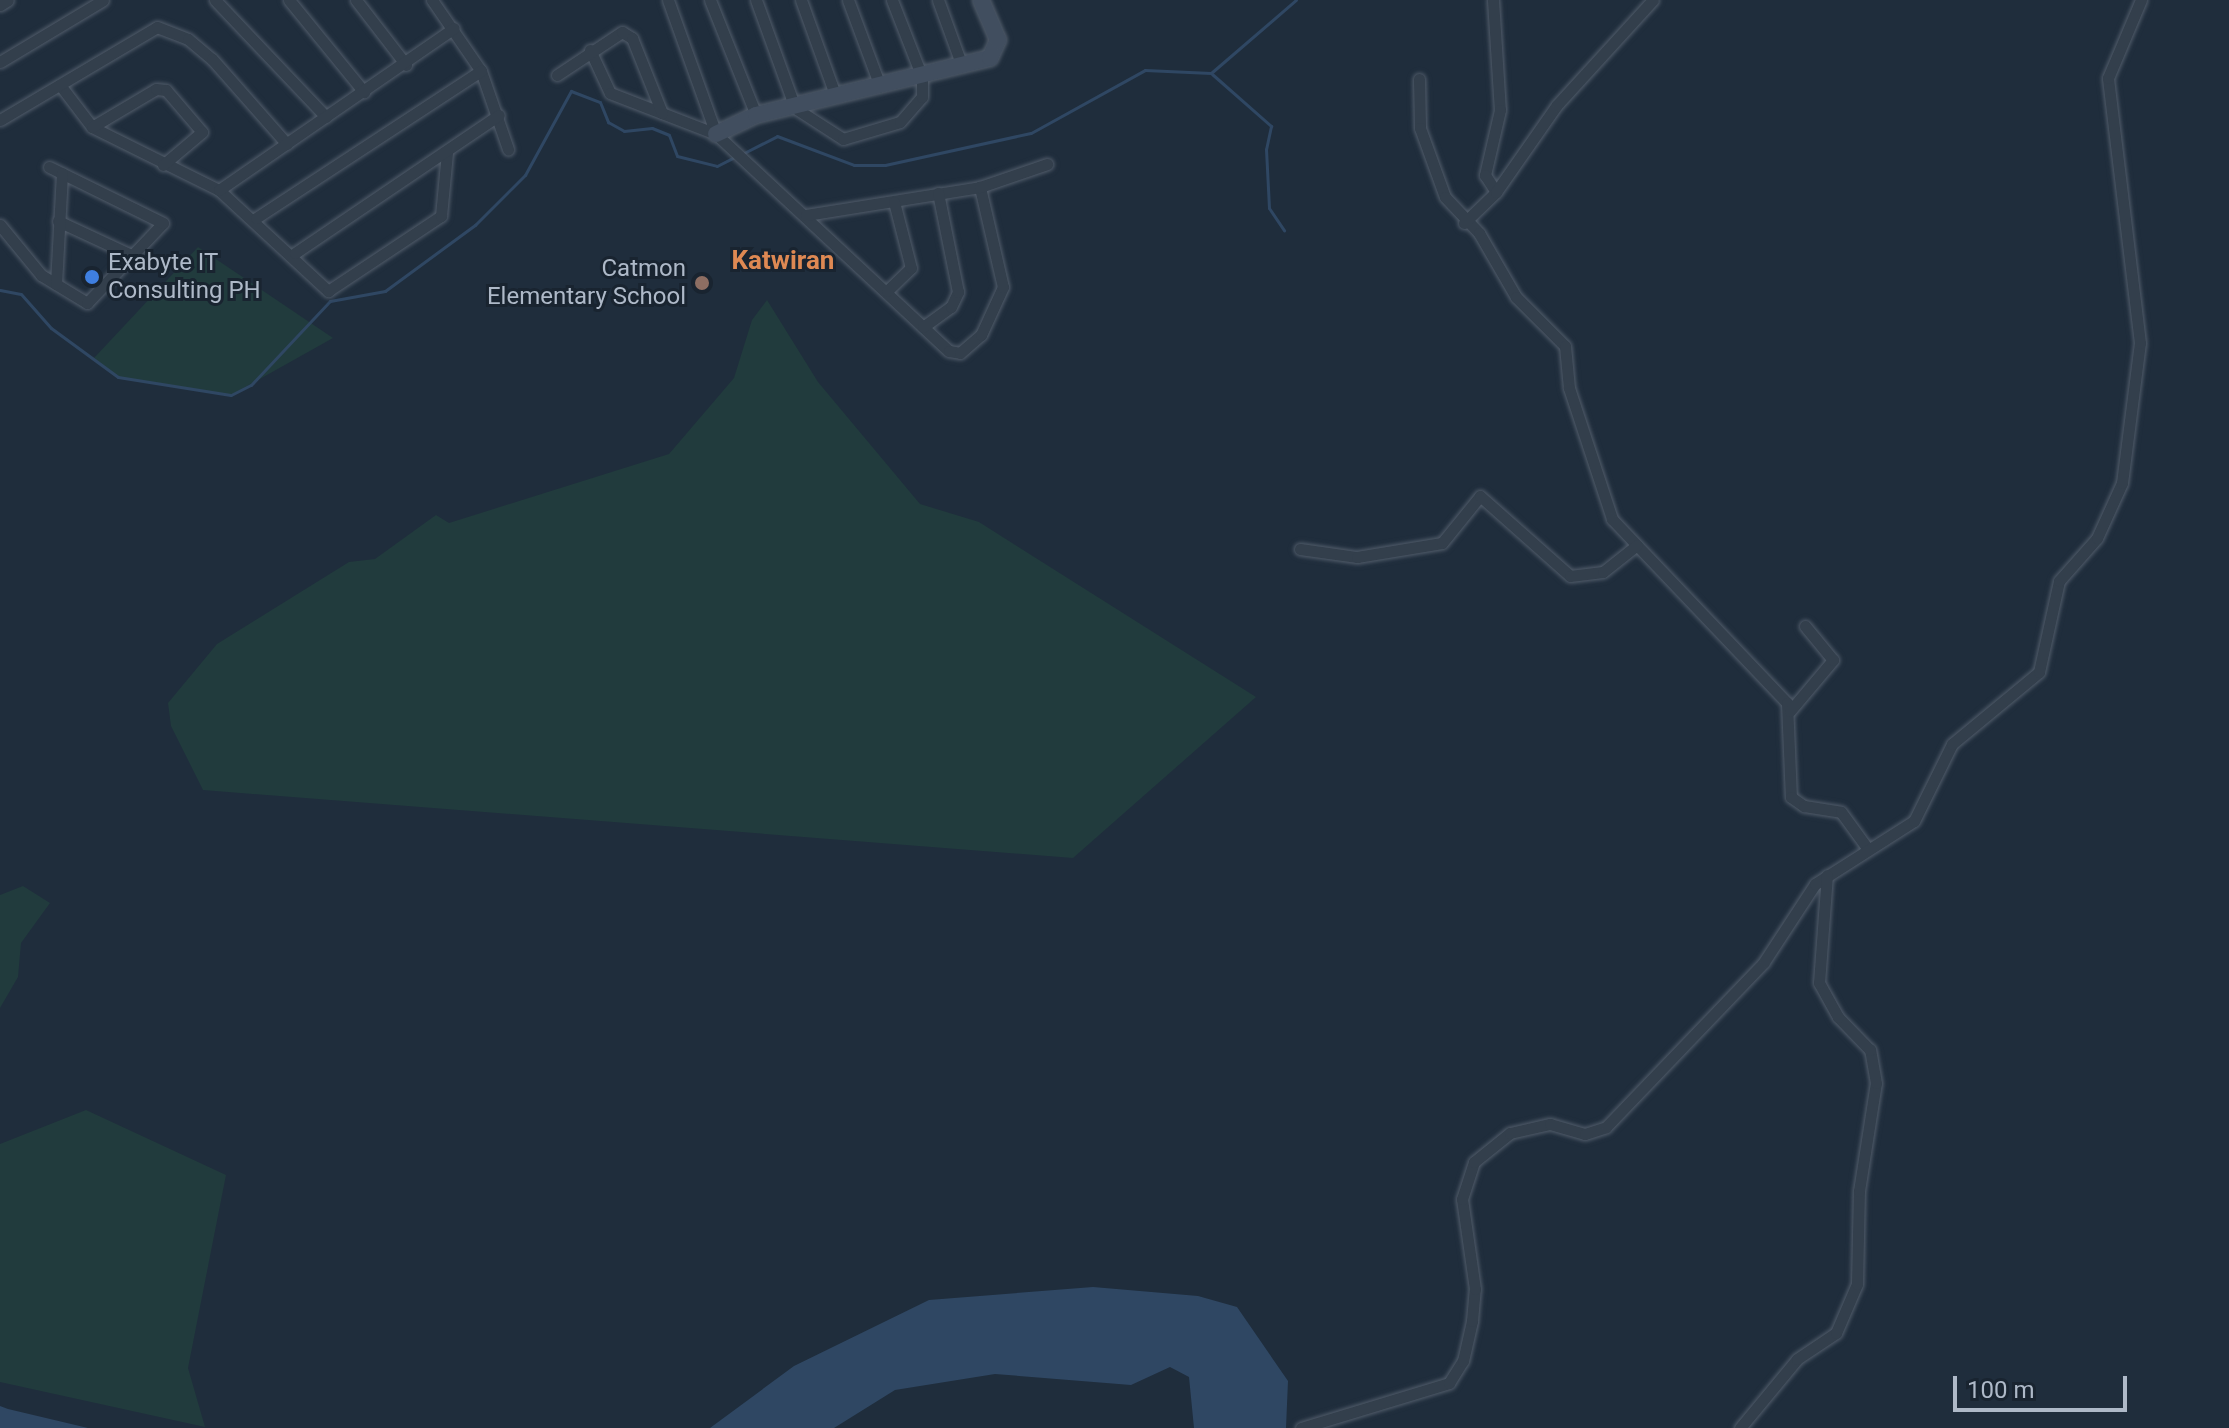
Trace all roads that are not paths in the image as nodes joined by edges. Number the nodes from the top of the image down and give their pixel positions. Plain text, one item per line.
1 (8, 0) edge
2 (103, 0) edge
3 (215, 0) edge
4 (289, 0) edge
5 (356, 0) edge
6 (432, 0) edge
7 (668, 0) edge
8 (710, 0) edge
9 (756, 0) edge
10 (801, 0) edge
11 (848, 0) edge
12 (892, 0) edge
13 (938, 0) edge
14 (981, 0) edge
15 (1493, 0) edge
16 (1653, 0) edge
17 (2141, 0) edge
18 (0, 5) edge
19 (454, 28) junction
20 (590, 50) junction
21 (0, 62) edge
22 (406, 65) junction
23 (962, 66) junction
24 (481, 71) junction
25 (557, 75) dead end
26 (922, 77) junction
27 (1419, 79) dead end
28 (60, 85) junction
29 (880, 86) junction
30 (364, 92) junction
31 (836, 97) junction
32 (795, 108) junction
33 (662, 113) junction
34 (499, 115) junction
35 (756, 115) junction
36 (326, 117) junction
37 (0, 120) edge
38 (92, 127) junction
39 (716, 134) junction
40 (287, 144) junction
41 (508, 149) dead end
42 (447, 153) junction
43 (1047, 164) dead end
44 (163, 165) junction
45 (49, 167) dead end
46 (62, 173) junction
47 (980, 187) junction
48 (219, 190) junction
49 (1496, 192) junction
50 (938, 193) junction
51 (894, 202) junction
52 (806, 215) junction
53 (256, 218) junction
54 (58, 221) junction
55 (1464, 223) junction
56 (0, 225) edge
57 (295, 253) junction
58 (133, 256) junction
59 (56, 284) junction
60 (887, 291) junction
61 (923, 327) junction
62 (1637, 545) junction
63 (1300, 549) dead end
64 (1805, 626) dead end
65 (1790, 711) junction
66 (1868, 849) junction
67 (1827, 875) junction
68 (1302, 1427) edge
69 (1740, 1428) edge

1 - 18 street
2 - 21 street
3 - 36 street
4 - 30 street
5 - 22 street
6 - 19 street
7 - 39 street
8 - 35 street
9 - 32 street
10 - 31 street
11 - 29 street
12 - 26 street
13 - 23 street
14 - 23 street
15 - 49 street
16 - 49 street
17 - 66 street
19 - 22 street
19 - 24 street
20 - 25 street
20 - 33 street
20 - 33 street
22 - 30 street
23 - 26 street
24 - 34 street
24 - 53 street
26 - 29 street
26 - 32 street
27 - 55 street
28 - 37 street
28 - 38 street
28 - 40 street
29 - 31 street
30 - 36 street
31 - 32 street
32 - 35 street
33 - 39 street
34 - 41 street
34 - 42 street
35 - 39 street
36 - 40 street
38 - 44 street
38 - 44 street
39 - 52 street
40 - 48 street
42 - 57 street
42 - 57 street
43 - 47 street
44 - 48 street
45 - 46 street
46 - 54 street
46 - 58 street
47 - 50 street
47 - 61 street
48 - 53 street
49 - 55 street
50 - 51 street
50 - 61 street
51 - 52 street
51 - 60 street
52 - 60 street
53 - 57 street
54 - 58 street
54 - 59 street
55 - 62 street
56 - 59 street
58 - 59 street
60 - 61 street
62 - 63 street
62 - 65 street
64 - 65 street
65 - 66 street
66 - 67 street
67 - 68 street
67 - 69 street

